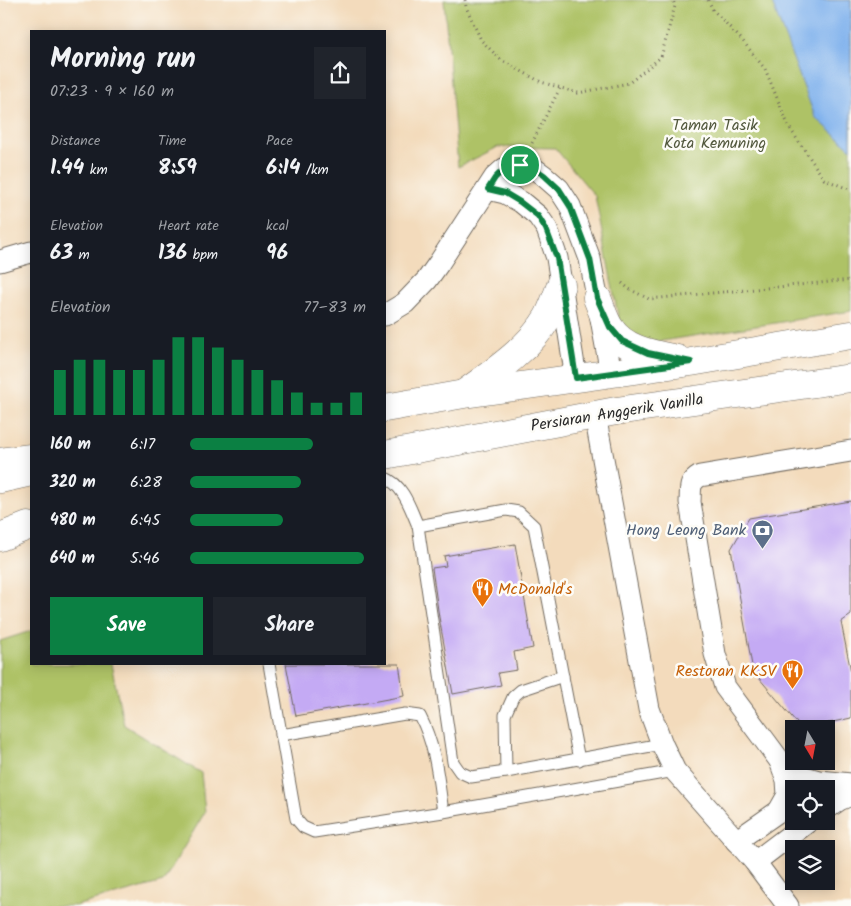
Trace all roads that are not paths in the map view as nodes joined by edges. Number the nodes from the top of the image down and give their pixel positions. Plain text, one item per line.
1 (488, 189) junction
2 (30, 252) edge
3 (0, 261) edge
4 (561, 285) junction
5 (597, 298) junction
6 (386, 314) edge
7 (851, 335) edge
8 (691, 362) junction
9 (611, 374) junction
10 (851, 378) edge
11 (567, 380) junction
12 (464, 394) junction
13 (386, 408) edge
14 (594, 415) junction
15 (851, 451) edge
16 (386, 455) edge
17 (30, 458) edge
18 (0, 462) edge
19 (30, 472) edge
20 (386, 478) edge
21 (0, 479) edge
22 (30, 525) edge
23 (418, 526) junction
24 (0, 532) edge
25 (0, 537) edge
26 (269, 665) edge
27 (563, 676) junction
28 (281, 735) junction
29 (662, 744) junction
30 (579, 760) junction
31 (780, 761) junction
32 (675, 771) junction
33 (506, 772) junction
34 (851, 784) edge
35 (851, 796) edge
36 (835, 803) edge
37 (443, 812) junction
38 (797, 830) edge
39 (736, 841) junction
40 (755, 862) junction
41 (788, 906) edge

1 - 4 street
1 - 5 street
1 - 6 street
2 - 3 street
4 - 11 street
4 - 12 main road
5 - 8 main road
5 - 9 street
7 - 8 main road
8 - 9 main road
9 - 11 main road
10 - 14 main road, Persiaran Anggerik Vanilla
11 - 12 main road
11 - 14 main road
12 - 13 main road
14 - 16 main road, Persiaran Anggerik Vanilla
14 - 29 street
15 - 31 street
17 - 18 main road
19 - 21 main road
20 - 23 lane
22 - 24 main road
22 - 25 main road
23 - 27 lane
23 - 33 lane
26 - 28 lane
27 - 30 lane
27 - 33 lane
28 - 37 lane
28 - 37 lane
29 - 30 lane
29 - 32 street
30 - 33 lane
31 - 34 street
31 - 39 street
32 - 37 lane
32 - 39 street
35 - 36 street
38 - 40 street
39 - 40 street
40 - 41 street

